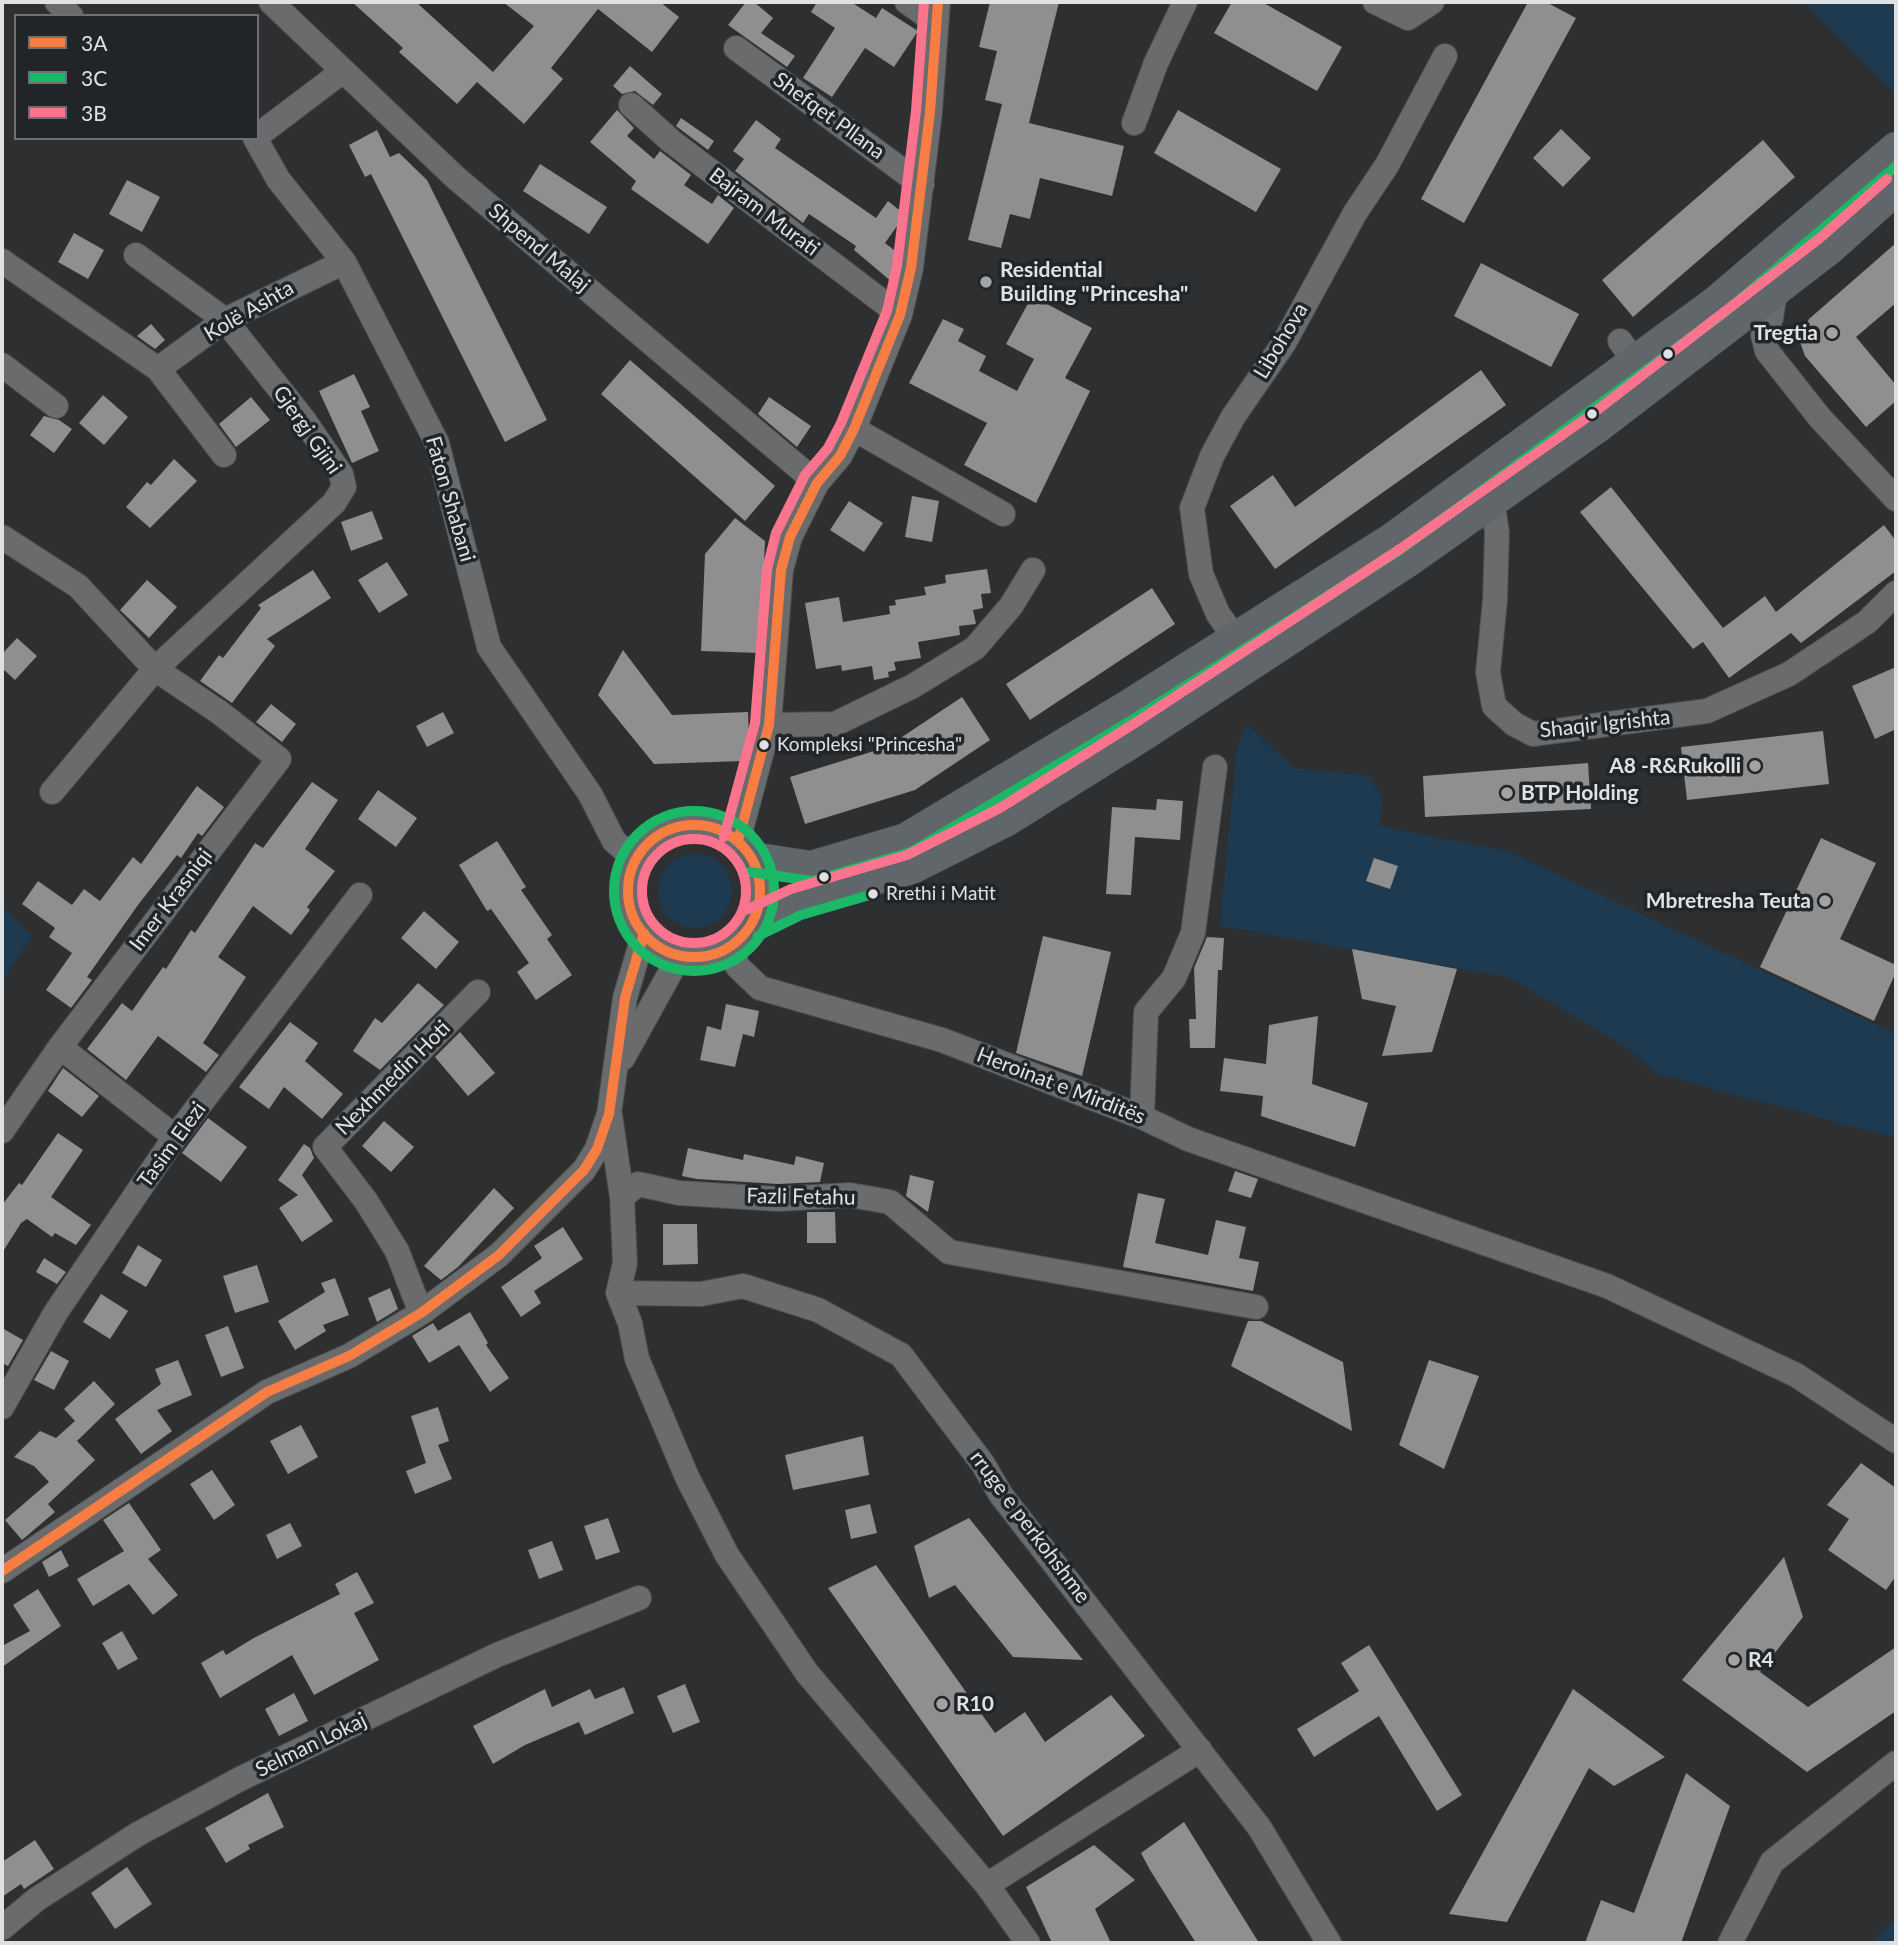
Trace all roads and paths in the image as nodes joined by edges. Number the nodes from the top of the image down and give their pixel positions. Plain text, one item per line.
1 (271, 2) edge
2 (908, 2) edge
3 (1185, 2) edge
4 (1375, 2) edge
5 (1432, 2) edge
6 (936, 12) edge
7 (736, 48) dead end
8 (1445, 56) dead end
9 (343, 71) junction
10 (631, 105) dead end
11 (1134, 122) dead end
12 (259, 135) edge
13 (258, 140) edge
14 (1896, 148) edge
15 (922, 185) junction
16 (1896, 190) edge
17 (136, 255) dead end
18 (2, 261) edge
19 (344, 262) junction
20 (1774, 291) junction
21 (900, 315) junction
22 (225, 320) junction
23 (2, 365) edge
24 (158, 369) junction
25 (56, 406) dead end
26 (854, 429) junction
27 (224, 455) dead end
28 (817, 483) junction
29 (1896, 499) edge
30 (1492, 500) junction
31 (1003, 514) dead end
32 (2, 537) edge
33 (1033, 570) dead end
34 (1893, 601) edge
35 (1236, 638) junction
36 (155, 669) junction
37 (769, 725) junction
38 (1215, 767) dead end
39 (52, 792) dead end
40 (745, 849) junction
41 (636, 860) junction
42 (360, 895) dead end
43 (644, 933) junction
44 (742, 934) junction
45 (680, 955) junction
46 (478, 992) dead end
47 (60, 1046) junction
48 (618, 1068) junction
49 (610, 1114) junction
50 (1142, 1117) junction
51 (2, 1131) edge
52 (175, 1137) junction
53 (622, 1196) junction
54 (618, 1293) junction
55 (1256, 1307) dead end
56 (421, 1312) junction
57 (2, 1407) edge
58 (1896, 1441) edge
59 (2, 1571) edge
60 (639, 1598) dead end
61 (1200, 1750) junction
62 (1896, 1763) edge
63 (987, 1885) junction
64 (2, 1928) edge
65 (1028, 1943) edge
66 (1329, 1943) edge
67 (1730, 1943) edge

1 - 9 street, Shpend Malaj
2 - 6 street
3 - 11 street
4 - 5 street
6 - 15 street
7 - 15 street, Shefqet Pllana
8 - 35 street, Libohova
9 - 12 street
9 - 28 street, Shpend Malaj
10 - 21 street, Bajram Murati
13 - 19 street, Faton Shabani
14 - 35 main road
15 - 21 street
16 - 20 main road
17 - 22 street, Gjergj Gjini
18 - 24 street
19 - 22 street, Kolë Ashta
19 - 41 street, Faton Shabani
20 - 29 street
20 - 30 main road
21 - 26 street
22 - 24 street, Kolë Ashta
22 - 36 street, Gjergj Gjini
23 - 25 street
24 - 27 street
26 - 28 street
26 - 31 street
28 - 37 street
30 - 34 street, Shaqir Igrishta
30 - 44 main road
32 - 36 street, Imer Krasniqi
33 - 37 street
35 - 40 main road
36 - 39 street
36 - 47 street, Imer Krasniqi
37 - 40 street
38 - 50 street
40 - 41 street
40 - 44 street
41 - 43 street
42 - 52 street, Tasim Elezi
43 - 45 street
43 - 48 street
44 - 45 street
44 - 50 street, Heroinat e Mirditës
45 - 48 street
46 - 56 street, Nexhmedin Hoti
47 - 51 street
47 - 52 street
48 - 49 street
49 - 53 street
49 - 56 street
50 - 58 street, Heroinat e Mirditës
52 - 57 street, Tasim Elezi
53 - 54 street
53 - 55 street, Fazli Fetahu
54 - 61 street, rruge e perkohshme
54 - 63 street
56 - 59 street
60 - 64 street, Selman Lokaj
61 - 63 street
61 - 66 street, rruge e perkohshme
62 - 67 street
63 - 65 street

